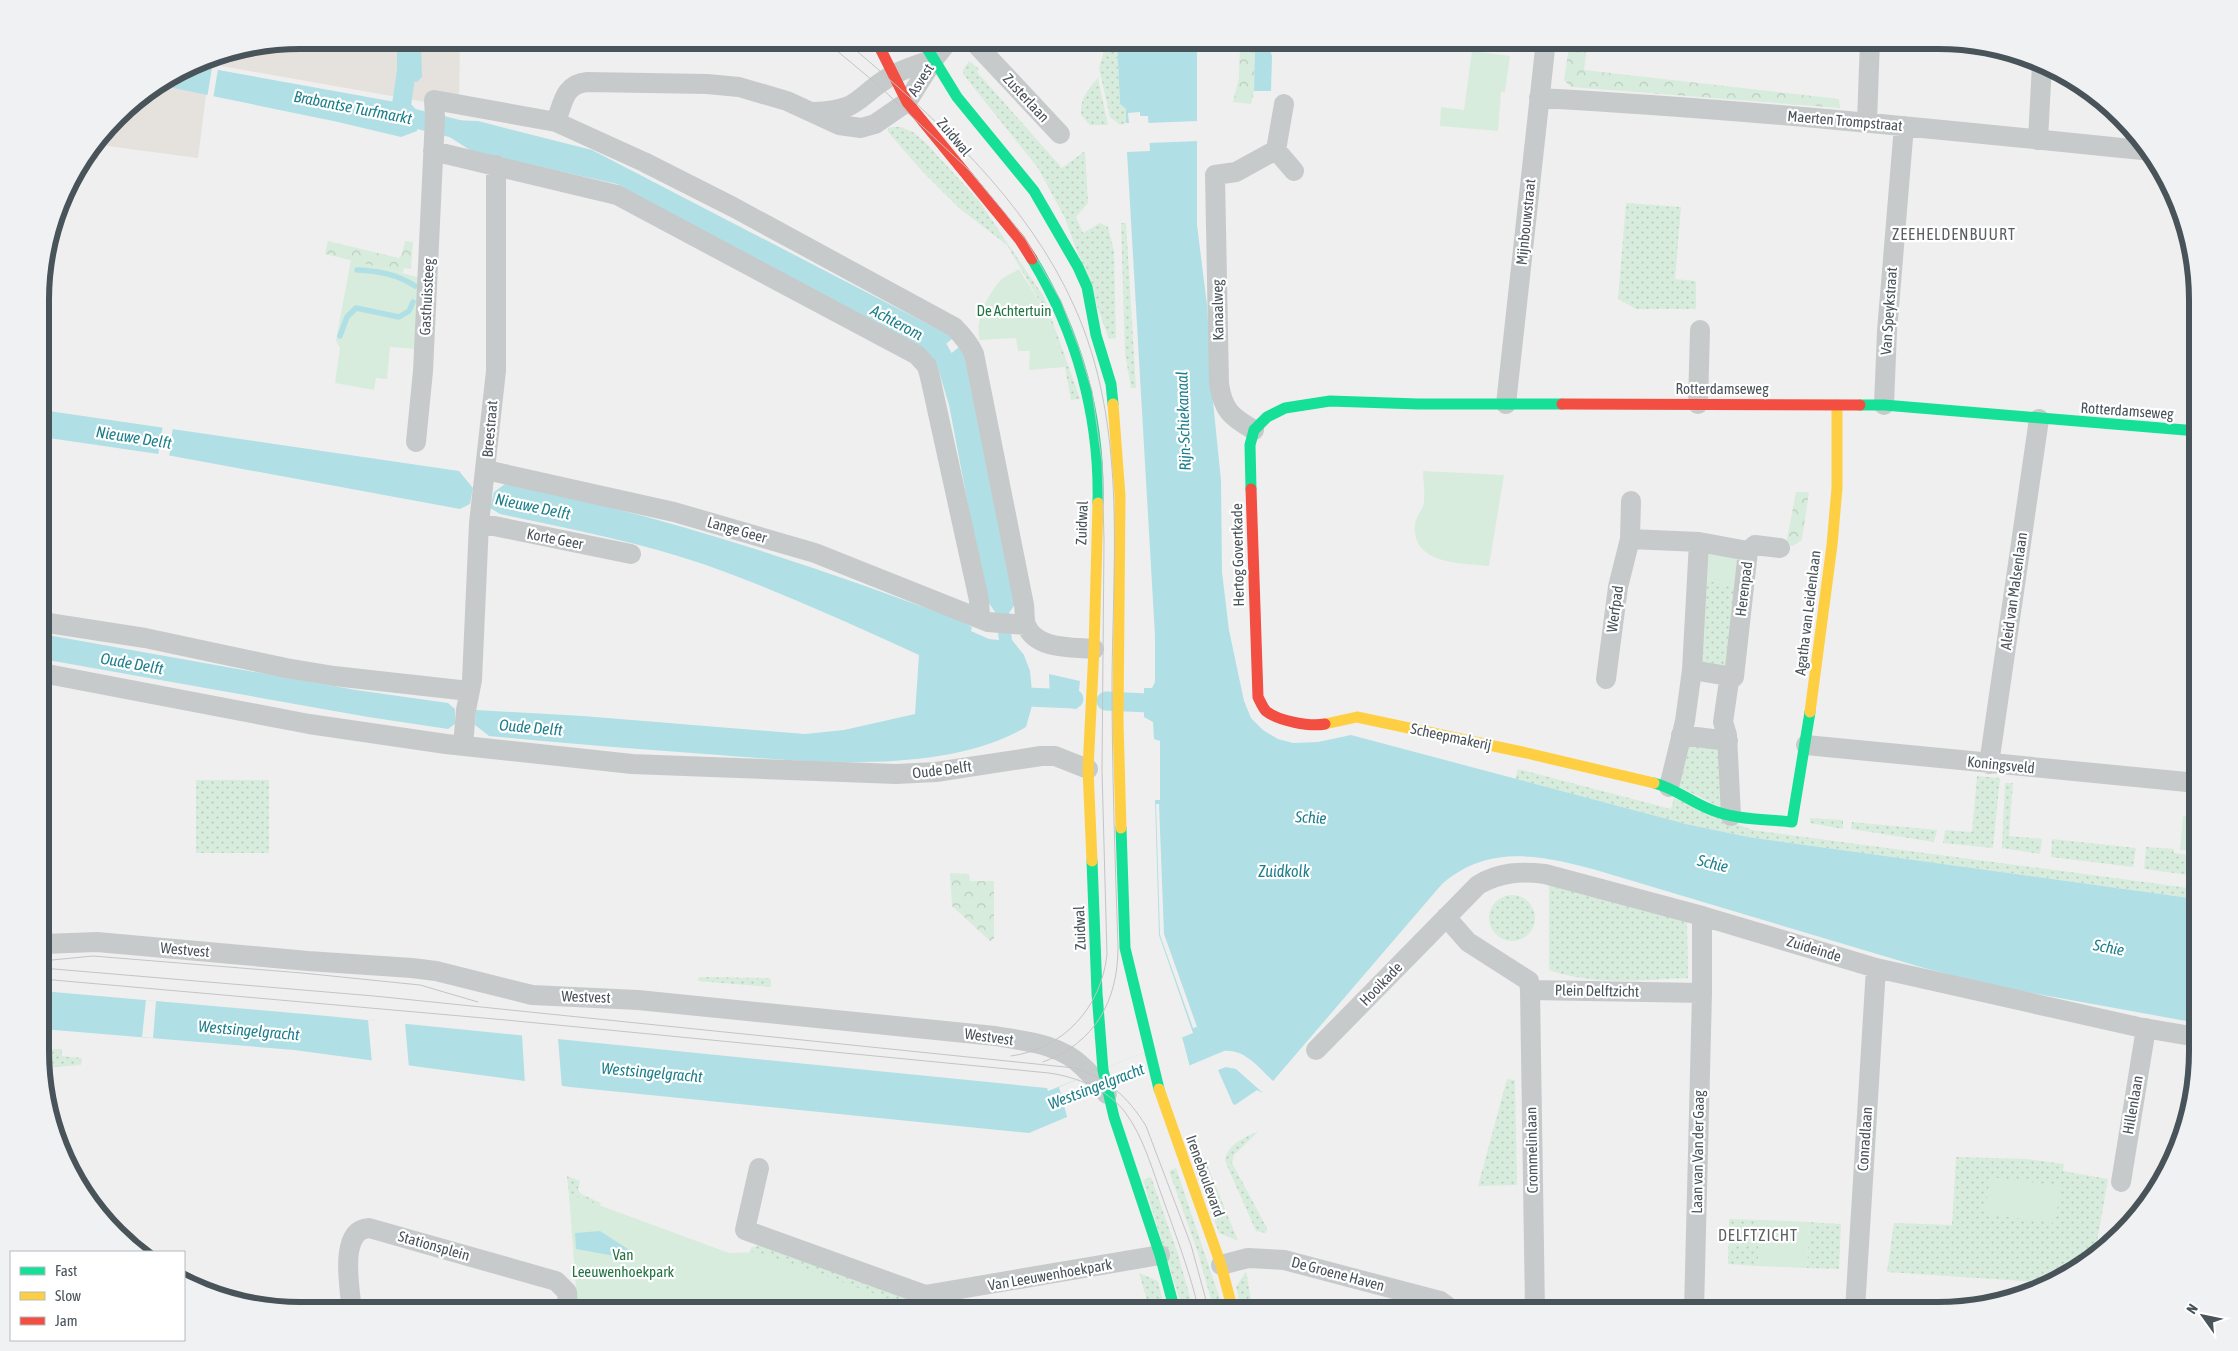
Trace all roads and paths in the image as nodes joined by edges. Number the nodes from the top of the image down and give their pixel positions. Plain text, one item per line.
1 (880, 49) edge
2 (928, 49) edge
3 (942, 49) edge
4 (980, 49) edge
5 (1545, 49) edge
6 (1870, 49) edge
7 (934, 59) junction
8 (2042, 72) edge
9 (893, 74) junction
10 (1539, 98) junction
11 (907, 102) junction
12 (1284, 104) dead end
13 (813, 112) junction
14 (556, 122) junction
15 (1867, 122) junction
16 (434, 125) junction
17 (1904, 126) junction
18 (1060, 134) dead end
19 (2038, 140) junction
20 (1276, 150) junction
21 (2139, 150) edge
22 (496, 165) junction
23 (1294, 171) dead end
24 (1700, 330) dead end
25 (1506, 404) junction
26 (1698, 404) junction
27 (1884, 405) junction
28 (1837, 406) junction
29 (2039, 419) junction
30 (1254, 430) junction
31 (2189, 430) edge
32 (416, 442) dead end
33 (485, 476) junction
34 (1631, 501) dead end
35 (480, 518) junction
36 (1630, 539) junction
37 (1699, 542) junction
38 (1780, 548) dead end
39 (1748, 550) junction
40 (631, 554) dead end
41 (49, 623) edge
42 (1003, 623) junction
43 (1094, 650) junction
44 (1692, 670) junction
45 (49, 674) edge
46 (1734, 677) junction
47 (1606, 679) dead end
48 (1256, 680) joint
49 (467, 708) junction
50 (1683, 728) junction
51 (1728, 741) junction
52 (1806, 745) junction
53 (463, 746) junction
54 (1989, 764) junction
55 (1088, 769) junction
56 (2189, 782) edge
57 (1669, 787) junction
58 (1731, 816) junction
59 (1792, 822) joint
60 (1702, 916) junction
61 (1446, 917) junction
62 (49, 944) edge
63 (1876, 968) junction
64 (1530, 990) junction
65 (1702, 993) junction
66 (2146, 1028) junction
67 (2189, 1035) edge
68 (1150, 1050) joint
69 (1316, 1050) dead end
70 (1097, 1072) junction
71 (1113, 1108) joint
72 (758, 1168) dead end
73 (2121, 1182) dead end
74 (1160, 1255) junction
75 (1221, 1264) junction
76 (351, 1302) edge
77 (568, 1302) edge
78 (1173, 1302) edge
79 (1231, 1302) edge
80 (1441, 1302) edge
81 (1535, 1302) edge
82 (1694, 1302) edge
83 (1855, 1302) edge

1 - 9 main road, Zuidwal
2 - 7 main road, Zuidwal
3 - 7 street
4 - 18 street, Zusterlaan
5 - 10 street, Mijnbouwstraat
6 - 15 street
7 - 9 street, Asvest
7 - 11 street, Asvest
7 - 68 main road, Zuidwal
8 - 19 street
9 - 11 main road, Zuidwal
9 - 13 street, Asvest
10 - 15 street, Maerten Trompstraat
10 - 25 street, Mijnbouwstraat
11 - 13 street, Asvest
11 - 43 main road, Zuidwal
12 - 20 street
13 - 14 street, Asvest
14 - 16 street
14 - 42 street
15 - 17 street, Maerten Trompstraat
16 - 22 street
16 - 32 street, Gasthuissteeg
17 - 19 street, Maerten Trompstraat
17 - 27 street, Van Speykstraat
19 - 21 street, Maerten Trompstraat
20 - 23 street
20 - 30 street, Kanaalweg
22 - 33 street, Breestraat
22 - 42 street
24 - 26 street
25 - 26 main road, Rotterdamseweg
25 - 30 main road, Rotterdamseweg
26 - 28 main road, Rotterdamseweg
27 - 28 main road, Rotterdamseweg
27 - 29 main road, Rotterdamseweg
28 - 52 main road, Agatha van Leidenlaan
29 - 31 main road, Rotterdamseweg
29 - 54 street, Aleid van Malsenlaan
30 - 48 main road, Hertog Govertkade
33 - 35 street, Breestraat
33 - 42 street, Lange Geer
34 - 36 street
35 - 40 street, Korte Geer
35 - 49 street, Breestraat
36 - 37 street, Herenpad
36 - 47 street, Werfpad
37 - 39 street, Herenpad
37 - 44 street
38 - 39 street
39 - 46 street, Herenpad
41 - 49 street
42 - 43 street
43 - 55 main road, Zuidwal
44 - 46 street
44 - 50 street
45 - 53 street, Oude Delft
46 - 51 street, Herenpad
48 - 57 main road, Scheepmakerij
49 - 53 street
50 - 51 street
50 - 57 street
51 - 58 street
52 - 54 street, Koningsveld
52 - 59 main road, Agatha van Leidenlaan
53 - 55 street, Oude Delft
54 - 56 street, Koningsveld
55 - 70 main road, Zuidwal
57 - 58 main road, Scheepmakerij
58 - 59 main road, Scheepmakerij
60 - 61 street, Zuideinde
60 - 63 street, Zuideinde
60 - 65 street
61 - 64 street
61 - 69 street, Hooikade
62 - 70 street, Westvest
63 - 66 street, Zuideinde
63 - 83 street, Conradlaan
64 - 65 street, Plein Delftzicht
64 - 81 street, Crommelinlaan
65 - 82 street, Laan van Van der Gaag
66 - 67 street, Zuideinde
66 - 73 street, Hillenlaan
68 - 75 main road, Ireneboulevard
70 - 71 street, Westvest
71 - 74 main road
72 - 74 street, Van Leeuwenhoekpark
74 - 78 main road
75 - 79 main road, Ireneboulevard
75 - 80 street, De Groene Haven
76 - 77 street, Stationsplein

